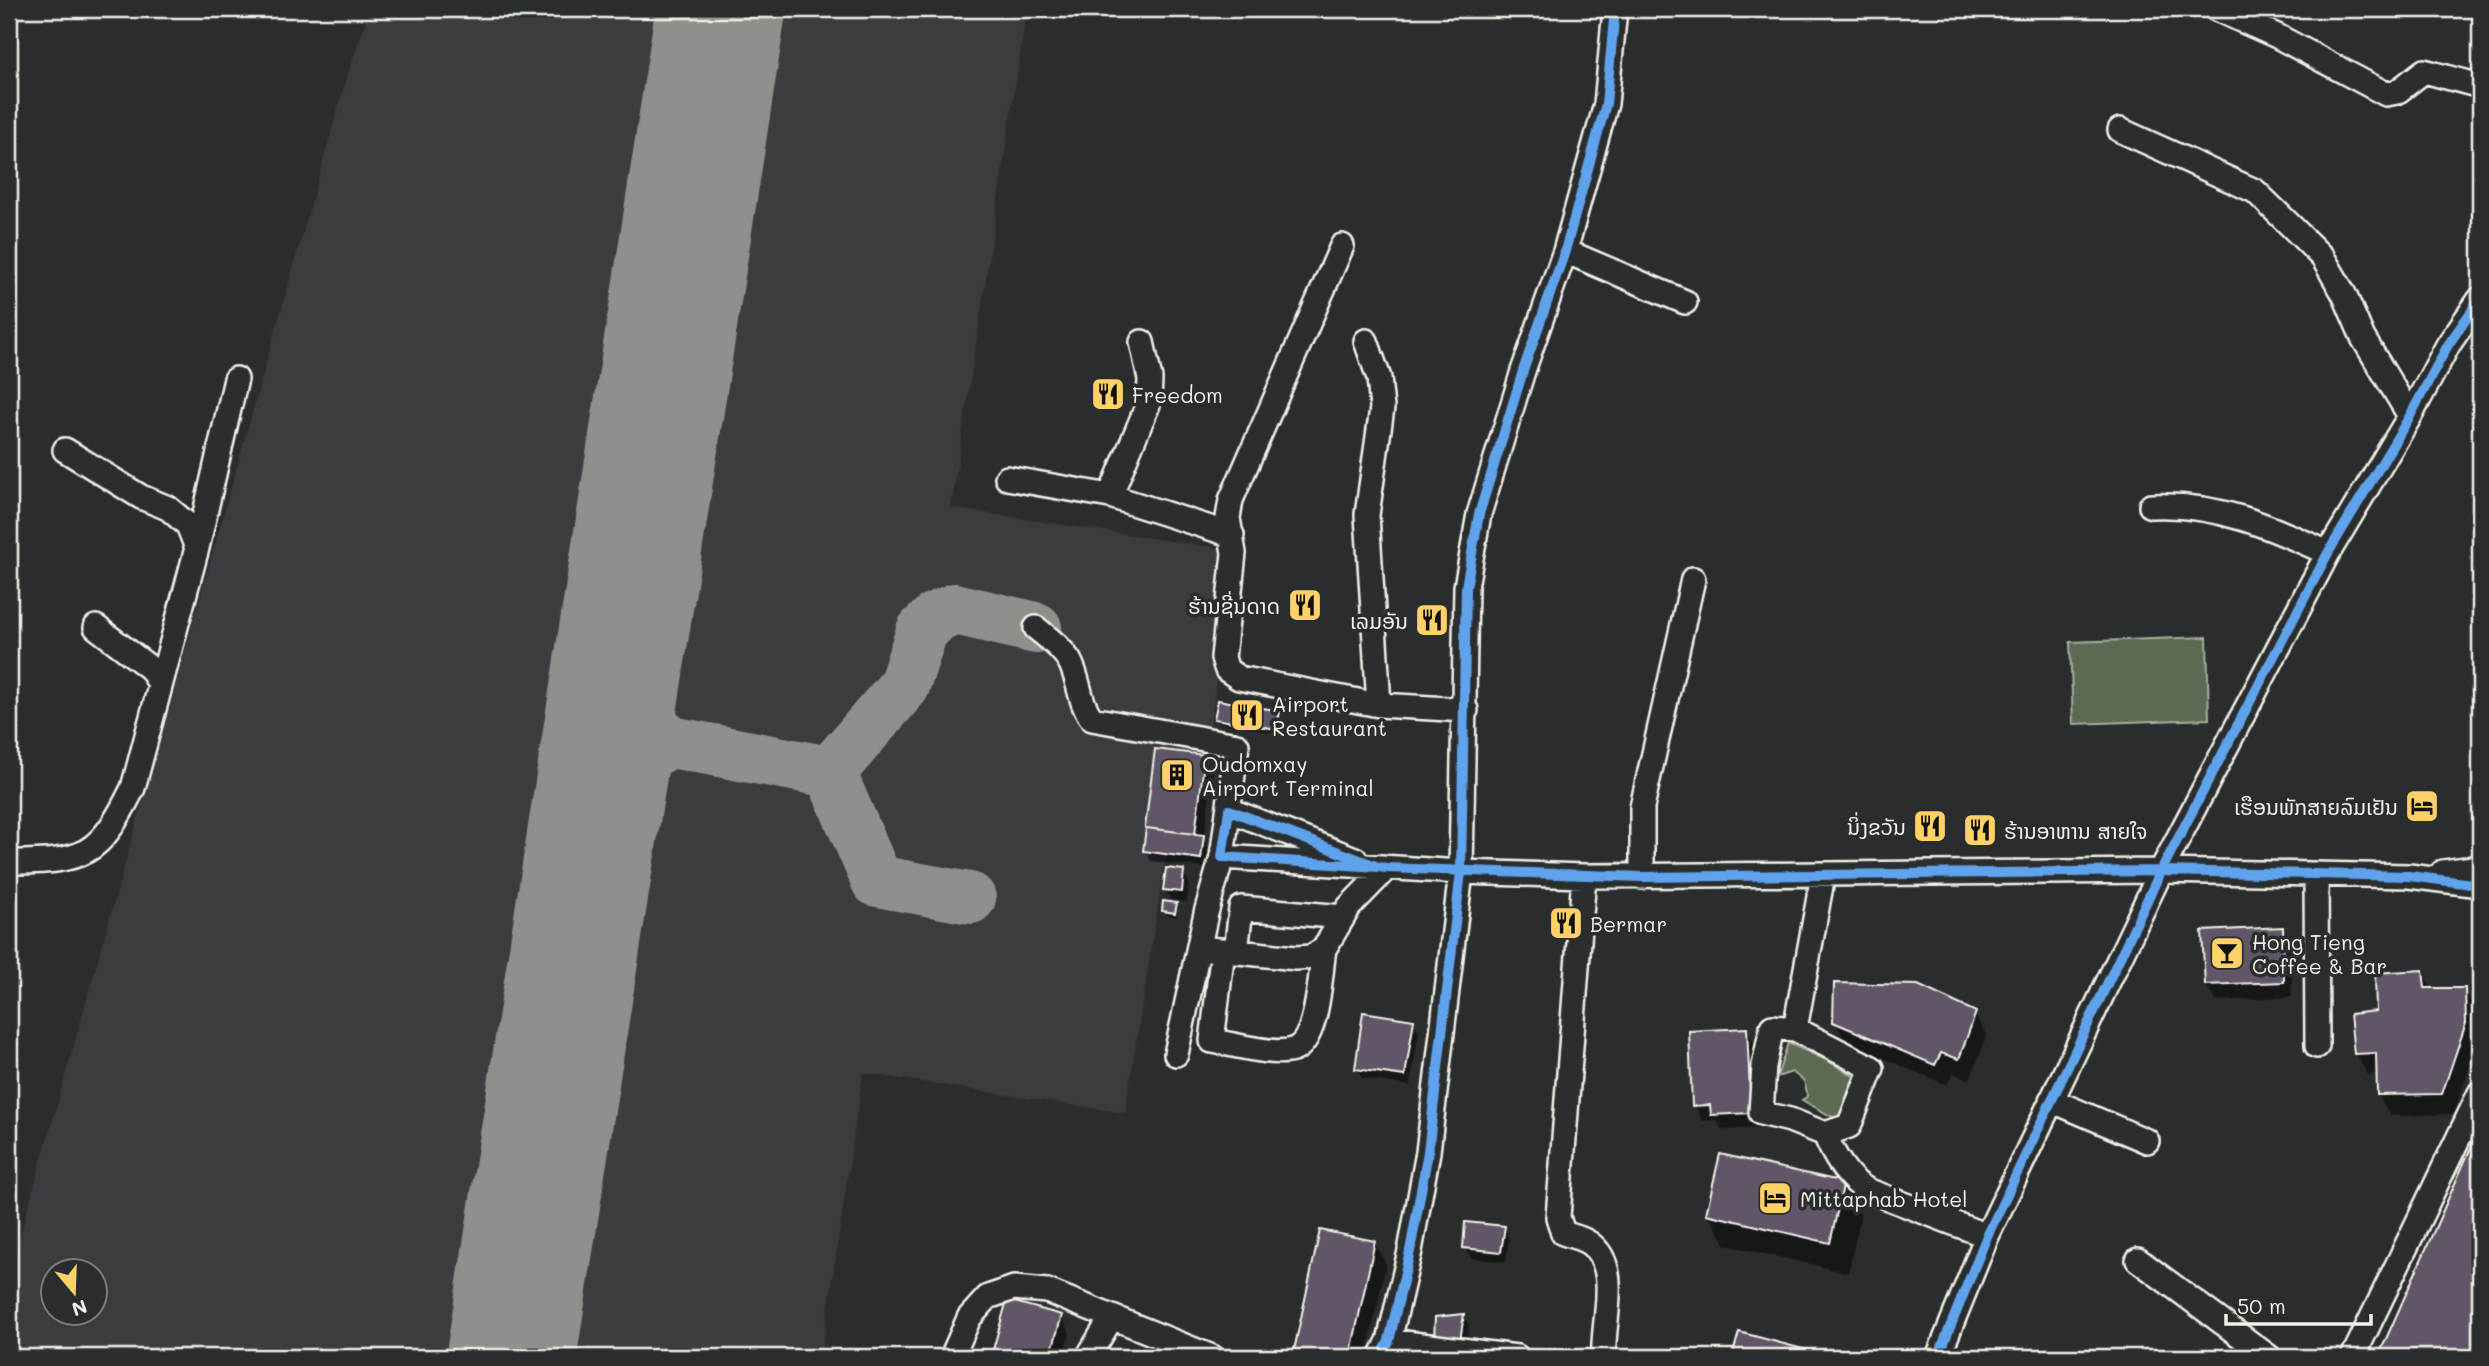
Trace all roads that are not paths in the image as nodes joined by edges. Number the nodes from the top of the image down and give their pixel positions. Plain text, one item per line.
1 (1615, 9) edge
2 (2216, 9) edge
3 (2480, 86) edge
4 (2120, 130) dead end
5 (1342, 246) dead end
6 (1565, 251) junction
7 (2480, 299) edge
8 (1685, 302) dead end
9 (1366, 341) dead end
10 (1142, 342) dead end
11 (236, 379) dead end
12 (2410, 416) junction
13 (65, 450) dead end
14 (1007, 478) dead end
15 (1110, 496) junction
16 (2151, 506) dead end
17 (1232, 536) junction
18 (197, 548) junction
19 (2328, 553) junction
20 (1693, 579) dead end
21 (96, 627) dead end
22 (1036, 628) dead end
23 (159, 682) junction
24 (1379, 705) junction
25 (1466, 710) junction
26 (1229, 810) junction
27 (1222, 857) junction
28 (9, 862) edge
29 (1382, 867) junction
30 (2480, 867) edge
31 (2161, 871) junction
32 (1461, 872) junction
33 (2316, 874) junction
34 (1823, 875) junction
35 (1584, 876) junction
36 (2409, 876) junction
37 (1642, 877) junction
38 (2480, 885) edge
39 (1343, 917) junction
40 (1199, 948) junction
41 (1324, 949) junction
42 (1229, 951) junction
43 (1795, 1029) junction
44 (2317, 1046) dead end
45 (1176, 1054) dead end
46 (2480, 1091) edge
47 (2052, 1100) junction
48 (1825, 1135) junction
49 (2147, 1141) dead end
50 (1987, 1236) junction
51 (2138, 1260) dead end
52 (1112, 1317) junction
53 (1391, 1352) edge
54 (952, 1357) edge
55 (1088, 1357) edge
56 (1212, 1357) edge
57 (1517, 1357) edge
58 (1604, 1357) edge
59 (1938, 1357) edge
60 (2269, 1357) edge
61 (2353, 1357) edge

1 - 6 street
2 - 3 street
4 - 12 street
5 - 17 street
6 - 8 street
6 - 25 street
7 - 12 street
9 - 24 street
10 - 15 street
11 - 18 street
12 - 19 street
13 - 18 street
14 - 15 street
15 - 17 street
16 - 19 street
17 - 24 street
18 - 23 street
19 - 31 street
20 - 37 street
21 - 23 street
22 - 26 street
23 - 28 street
24 - 25 street
25 - 32 street
26 - 27 street
26 - 29 street
27 - 29 street
27 - 40 street
29 - 32 street
29 - 39 street
30 - 36 street
31 - 33 street
31 - 34 street
31 - 47 street
32 - 35 street
32 - 53 street
33 - 36 street
33 - 44 street
34 - 37 street
34 - 43 street
35 - 37 street
35 - 58 street
36 - 38 street
39 - 41 street
39 - 42 street
40 - 42 street
40 - 45 street
41 - 42 street
41 - 42 street
43 - 48 street
43 - 48 street
46 - 61 street
47 - 49 street
47 - 50 street
48 - 50 street
50 - 59 street
51 - 60 street
52 - 54 street
52 - 55 street
52 - 56 street
53 - 57 street

